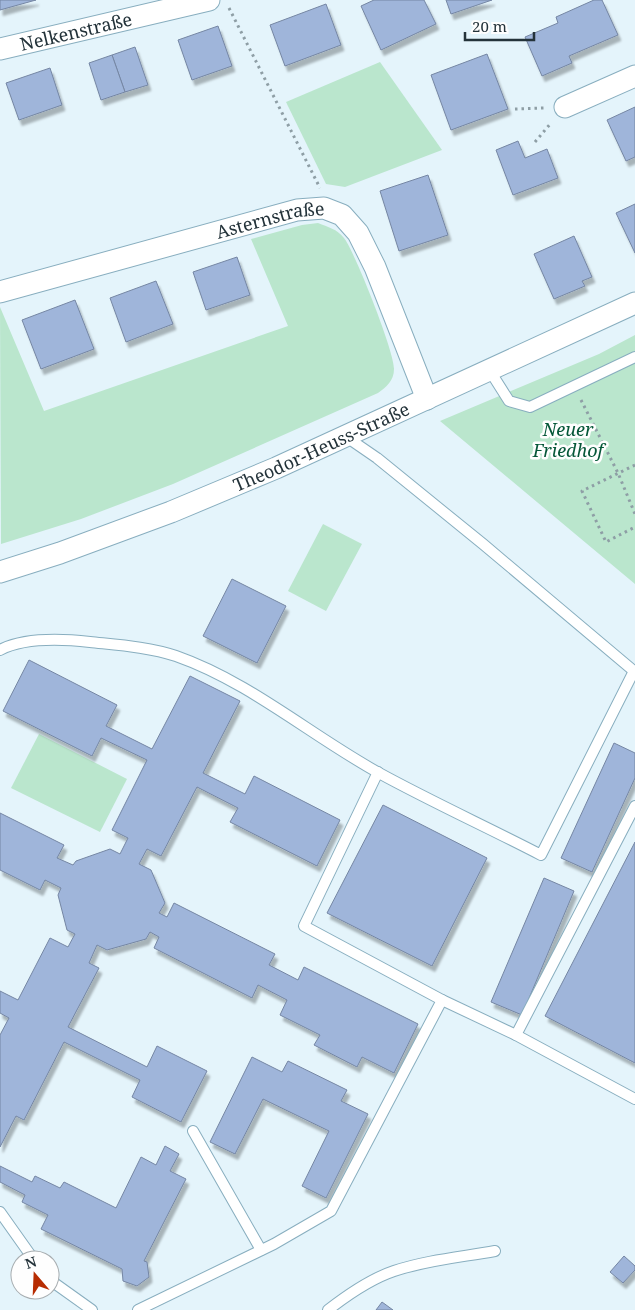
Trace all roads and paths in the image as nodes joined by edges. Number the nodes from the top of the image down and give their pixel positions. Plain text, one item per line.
1 (209, 0) edge
2 (225, 0) edge
3 (0, 49) edge
4 (635, 76) edge
5 (565, 107) dead end
6 (324, 208) junction
7 (0, 292) edge
8 (635, 304) edge
9 (635, 357) edge
10 (490, 370) junction
11 (574, 386) junction
12 (427, 399) junction
13 (345, 436) junction
14 (635, 465) edge
15 (618, 473) junction
16 (635, 514) edge
17 (635, 527) edge
18 (0, 572) edge
19 (0, 650) edge
20 (634, 671) edge
21 (378, 772) junction
22 (635, 806) edge
23 (442, 1000) junction
24 (516, 1035) junction
25 (635, 1100) edge
26 (193, 1131) dead end
27 (0, 1212) edge
28 (27, 1250) edge
29 (261, 1250) junction
30 (496, 1251) dead end
31 (60, 1287) edge
32 (92, 1310) edge
33 (138, 1310) edge
34 (328, 1310) edge

1 - 3 street, Nelkenstraße
2 - 6 path
4 - 5 street
6 - 7 street, Asternstraße
6 - 12 street, Asternstraße
8 - 10 street, Theodor-Heuss-Straße
9 - 11 lane
10 - 11 lane
10 - 12 street, Theodor-Heuss-Straße
11 - 15 path
12 - 13 street, Theodor-Heuss-Straße
13 - 18 street, Theodor-Heuss-Straße
13 - 20 lane
14 - 15 path
15 - 16 path
15 - 17 path
19 - 21 lane
20 - 21 lane
21 - 23 lane
22 - 24 lane
23 - 24 lane
23 - 29 lane
24 - 25 lane
26 - 29 lane
27 - 28 lane
29 - 33 lane
30 - 34 lane
31 - 32 lane

